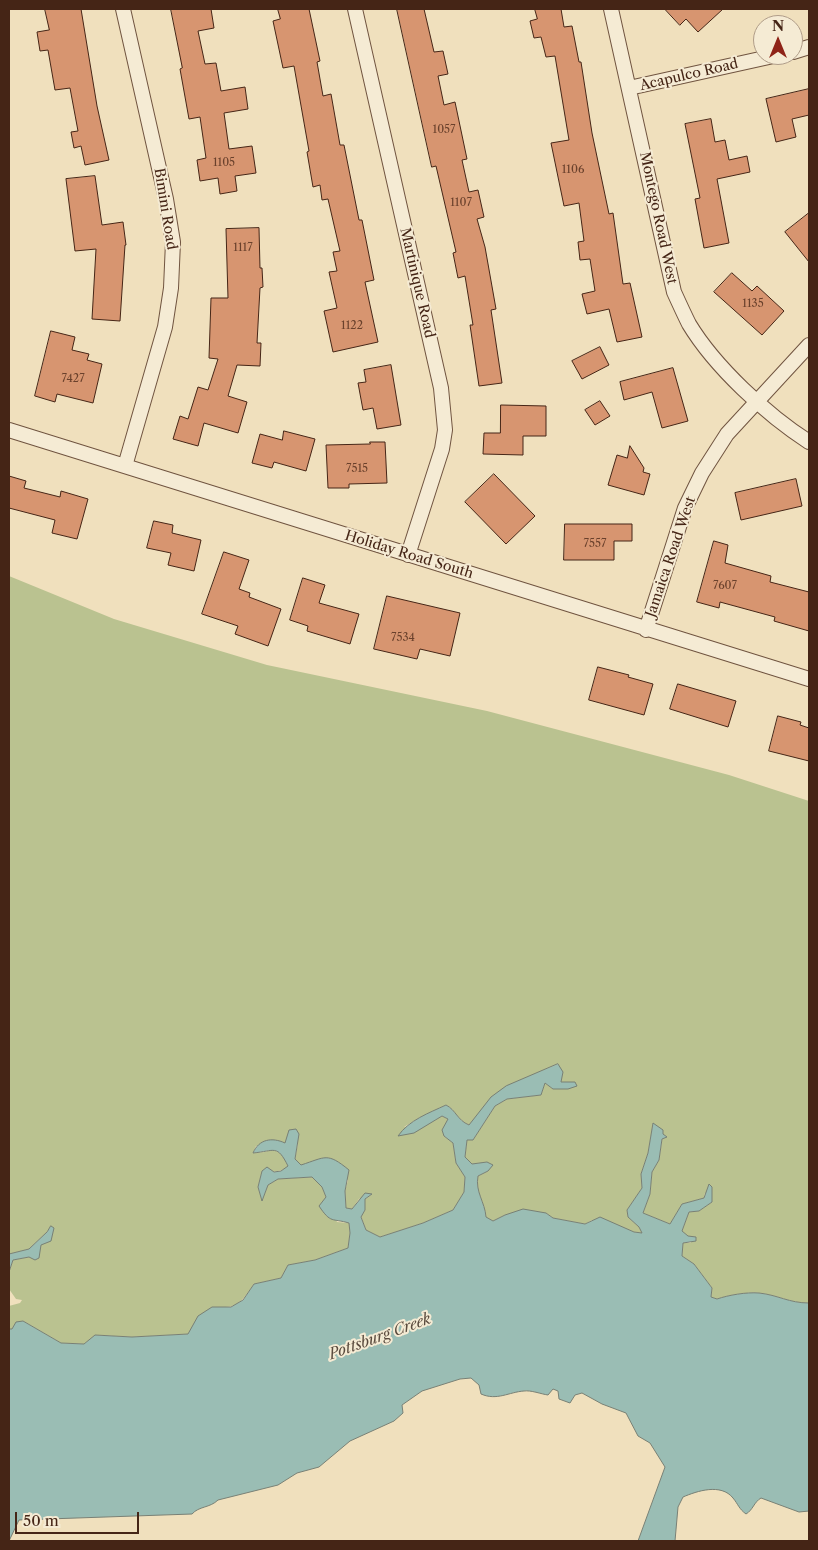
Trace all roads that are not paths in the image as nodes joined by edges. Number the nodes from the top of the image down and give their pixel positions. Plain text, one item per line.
1 (123, 9) edge
2 (355, 9) edge
3 (610, 9) edge
4 (753, 61) edge
5 (630, 88) junction
6 (809, 345) edge
7 (758, 402) junction
8 (9, 430) edge
9 (809, 442) edge
10 (125, 466) junction
11 (408, 555) junction
12 (646, 630) junction
13 (809, 680) edge

1 - 10 street, Bimini Road
2 - 11 street, Martinique Road
3 - 5 street, Montego Road West
4 - 5 street, Acapulco Road
5 - 7 street, Montego Road West
6 - 7 street, Jamaica Road West
7 - 9 street, Montego Road West
7 - 12 street, Jamaica Road West
8 - 10 street, Holiday Road South
10 - 11 street, Holiday Road South
11 - 12 street, Holiday Road South
12 - 13 street, Holiday Road South

